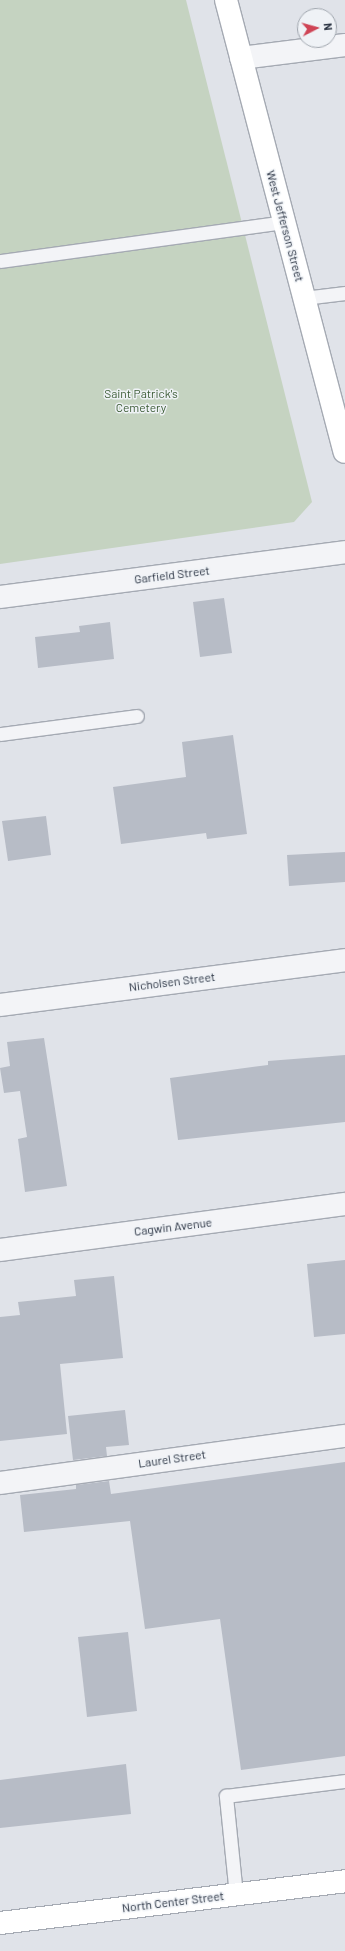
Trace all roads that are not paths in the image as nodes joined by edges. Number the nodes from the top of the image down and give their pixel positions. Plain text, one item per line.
1 (226, 0) edge
2 (345, 45) edge
3 (241, 58) junction
4 (284, 222) junction
5 (0, 261) edge
6 (345, 293) edge
7 (304, 298) junction
8 (345, 452) edge
9 (345, 552) edge
10 (0, 597) edge
11 (137, 716) dead end
12 (0, 734) edge
13 (345, 960) edge
14 (0, 1005) edge
15 (345, 1204) edge
16 (0, 1250) edge
17 (345, 1436) edge
18 (0, 1483) edge
19 (345, 1781) edge
20 (345, 1881) edge
21 (236, 1895) junction
22 (0, 1923) edge

1 - 3 main road, West Jefferson Street
2 - 3 street
3 - 4 main road, West Jefferson Street
4 - 5 lane
4 - 7 main road, West Jefferson Street
6 - 7 lane
7 - 8 main road, West Jefferson Street
9 - 10 street, Garfield Street
11 - 12 lane
13 - 14 street, Nicholsen Street
15 - 16 street, Cagwin Avenue
17 - 18 street, Laurel Street
19 - 21 lane
20 - 21 main road, North Center Street
21 - 22 main road, North Center Street

